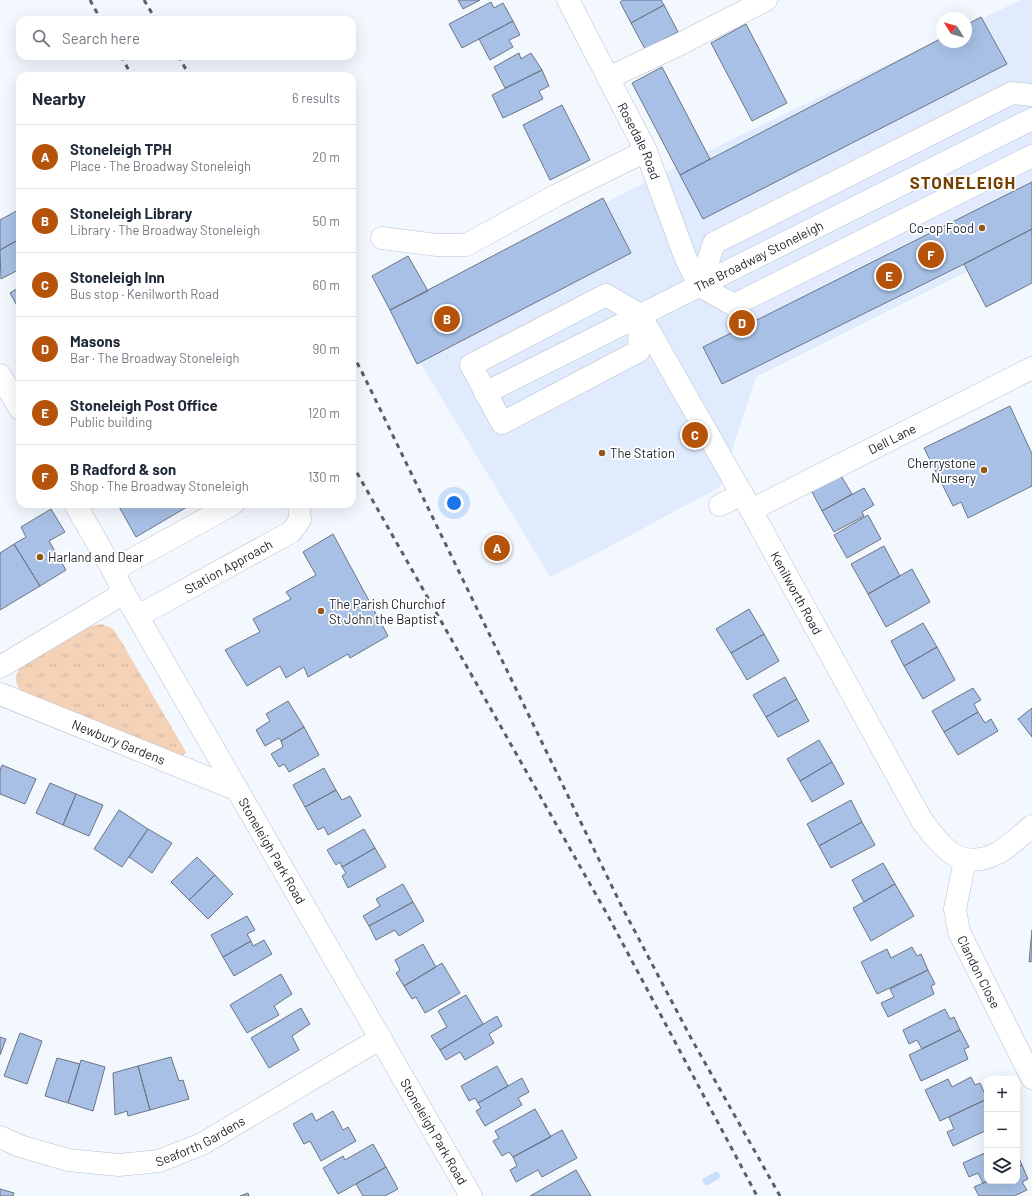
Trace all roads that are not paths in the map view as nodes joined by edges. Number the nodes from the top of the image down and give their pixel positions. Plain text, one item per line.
1 (568, 0) edge
2 (766, 0) edge
3 (608, 78) junction
4 (1032, 95) edge
5 (1032, 119) edge
6 (646, 151) junction
7 (1032, 156) edge
8 (382, 238) dead end
9 (700, 286) junction
10 (640, 315) junction
11 (1032, 368) edge
12 (0, 375) edge
13 (485, 393) junction
14 (16, 402) edge
15 (746, 502) junction
16 (720, 505) dead end
17 (77, 508) edge
18 (226, 508) edge
19 (299, 508) edge
20 (113, 570) junction
21 (124, 592) junction
22 (138, 616) junction
23 (0, 667) edge
24 (0, 694) edge
25 (238, 790) junction
26 (1032, 826) edge
27 (965, 860) junction
28 (381, 1038) junction
29 (1032, 1078) edge
30 (0, 1137) edge
31 (471, 1196) edge

1 - 3 street, Rosedale Road
2 - 3 street
3 - 6 street, Rosedale Road
4 - 9 street
5 - 9 street, The Broadway Stoneleigh
6 - 8 street
6 - 9 street, Rosedale Road
7 - 9 street
9 - 10 street, The Broadway Stoneleigh
10 - 13 street, The Broadway Stoneleigh
10 - 13 street
10 - 13 street
10 - 15 street, Kenilworth Road
11 - 15 street, Dell Lane
12 - 14 street
15 - 16 street, Dell Lane
15 - 27 street, Kenilworth Road
17 - 20 street, Stoneleigh Park Road
18 - 20 street
19 - 22 street, Station Approach
20 - 21 street, Stoneleigh Park Road
21 - 22 street, Stoneleigh Park Road
21 - 23 street
22 - 25 street, Stoneleigh Park Road
24 - 25 street, Newbury Gardens
25 - 28 street, Stoneleigh Park Road
26 - 27 street
27 - 29 street, Clandon Close
28 - 30 street, Seaforth Gardens
28 - 31 street, Stoneleigh Park Road

